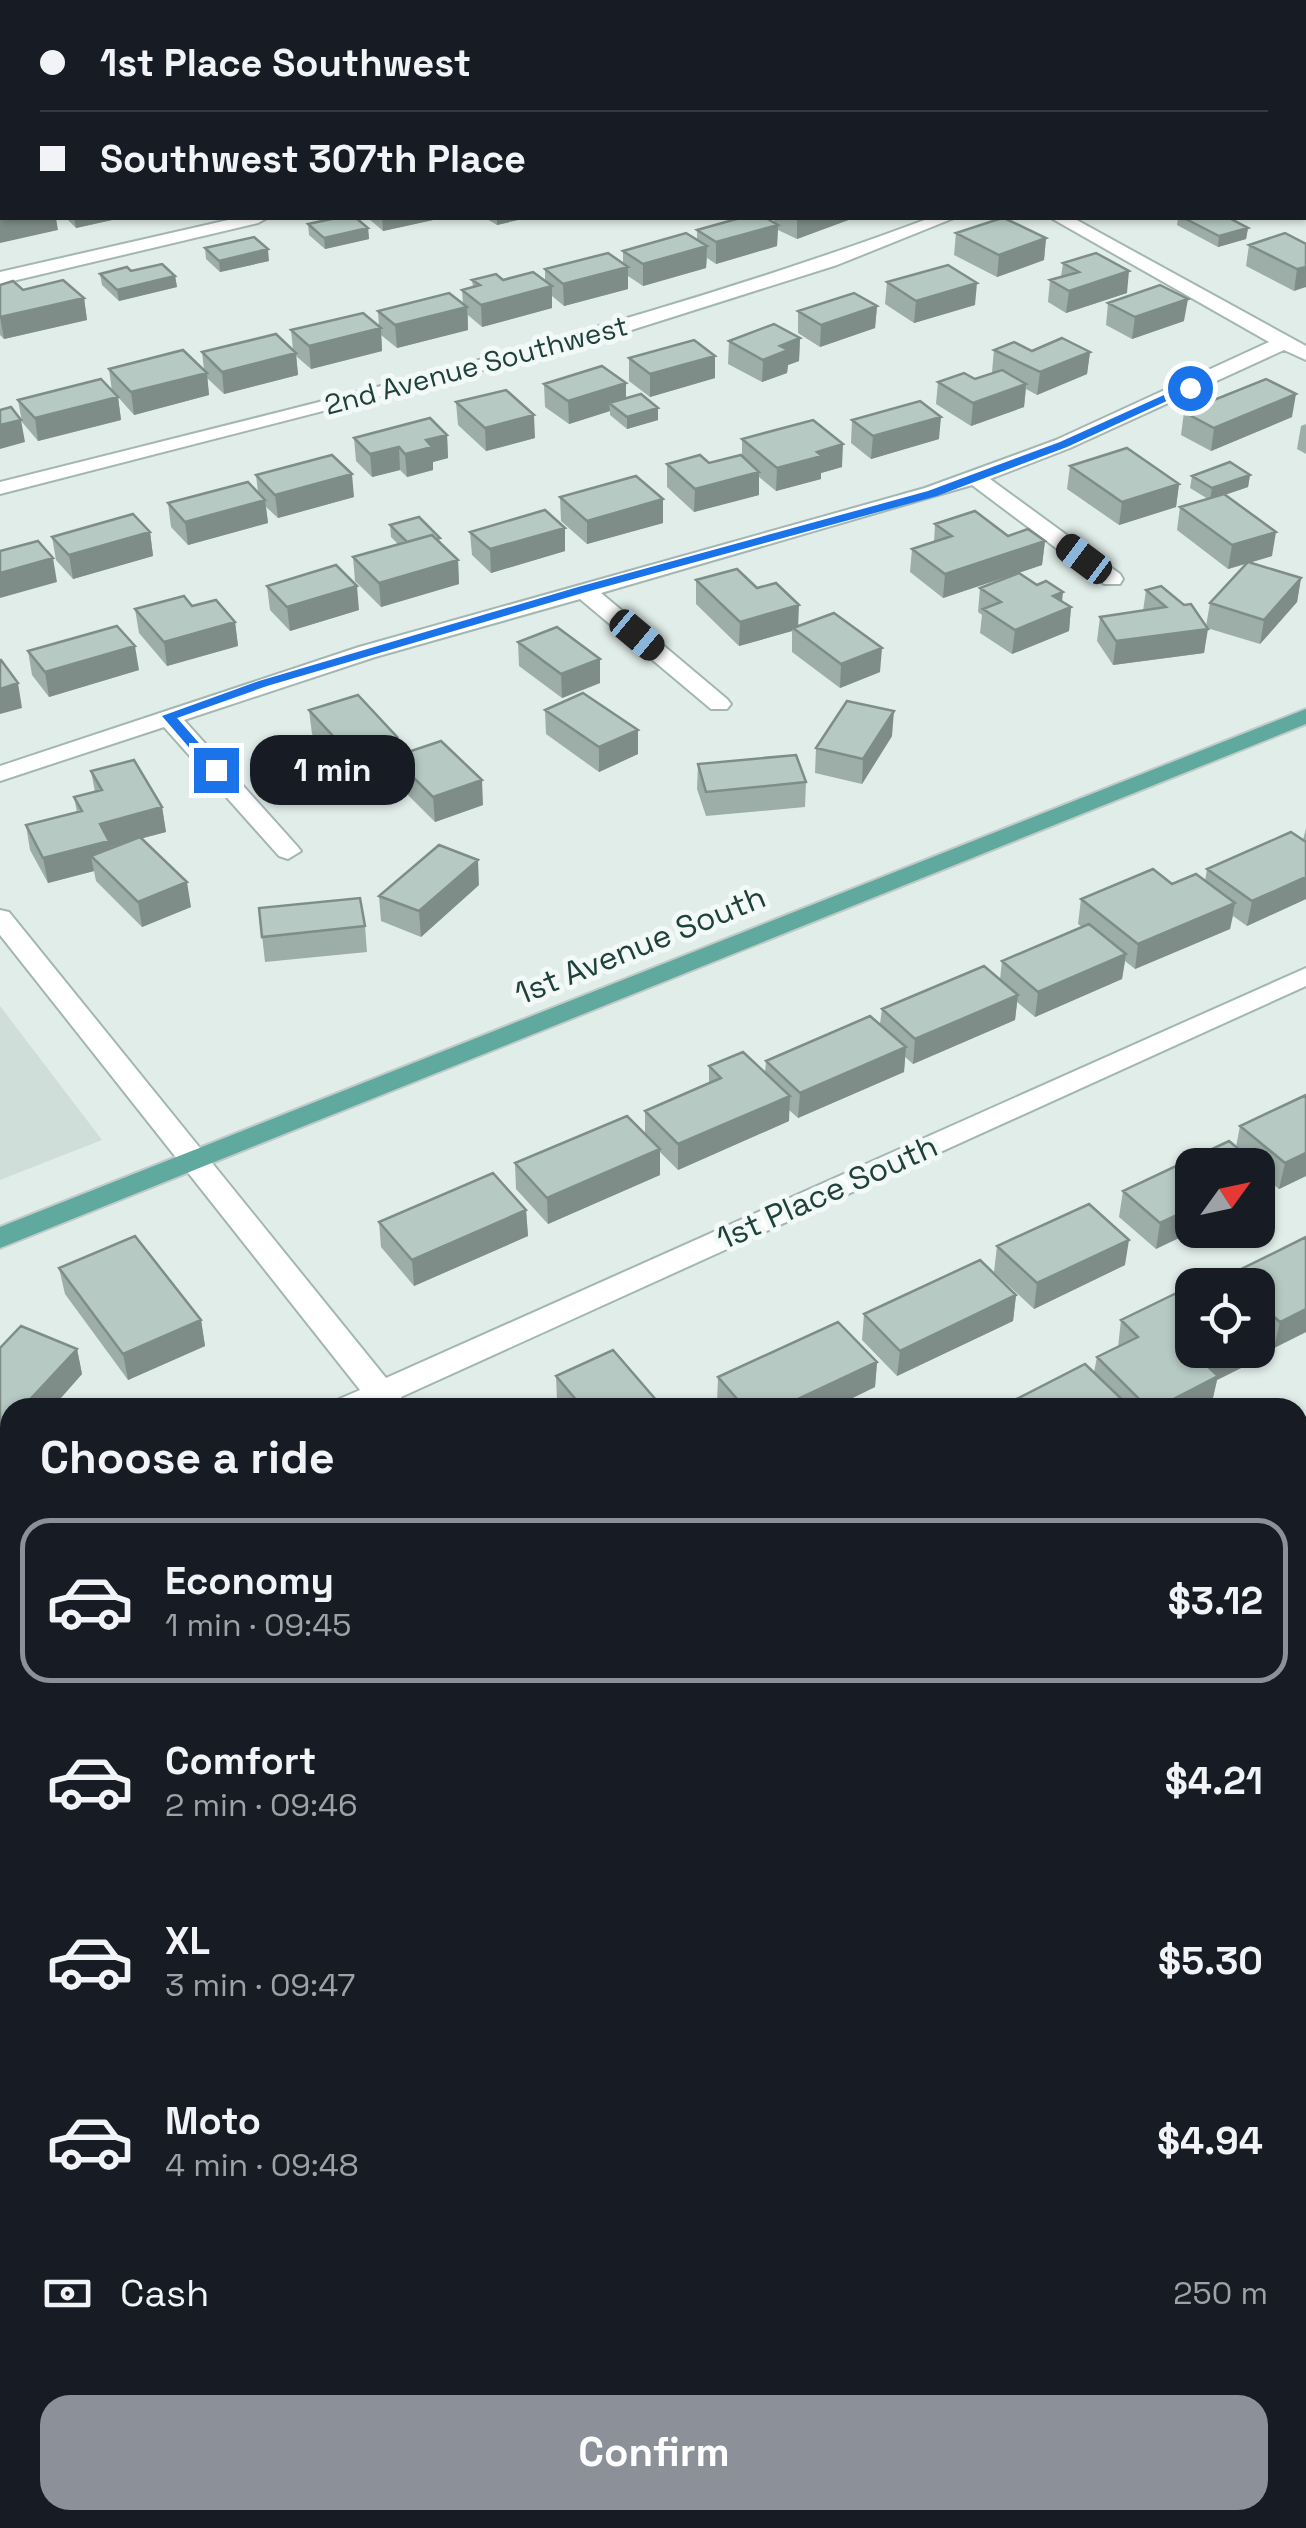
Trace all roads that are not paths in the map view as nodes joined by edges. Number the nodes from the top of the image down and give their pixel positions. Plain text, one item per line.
1 (249, 220) edge
2 (940, 220) edge
3 (1064, 220) edge
4 (0, 278) edge
5 (1284, 342) junction
6 (1306, 354) edge
7 (976, 478) junction
8 (0, 488) edge
9 (1112, 579) dead end
10 (582, 589) junction
11 (719, 704) dead end
12 (168, 716) junction
13 (1306, 716) edge
14 (0, 774) edge
15 (288, 851) dead end
16 (0, 918) edge
17 (1306, 976) edge
18 (195, 1160) junction
19 (0, 1238) edge
20 (385, 1398) edge
21 (391, 1398) edge

1 - 4 street
2 - 8 street, 2nd Avenue Southwest
3 - 5 street
5 - 6 street
5 - 7 street
7 - 9 street
7 - 10 street
10 - 11 street
10 - 12 street
12 - 14 street
12 - 15 street
13 - 18 main road, 1st Avenue South
16 - 18 street
17 - 21 street, 1st Place South
18 - 19 main road, 1st Avenue South
18 - 20 street

